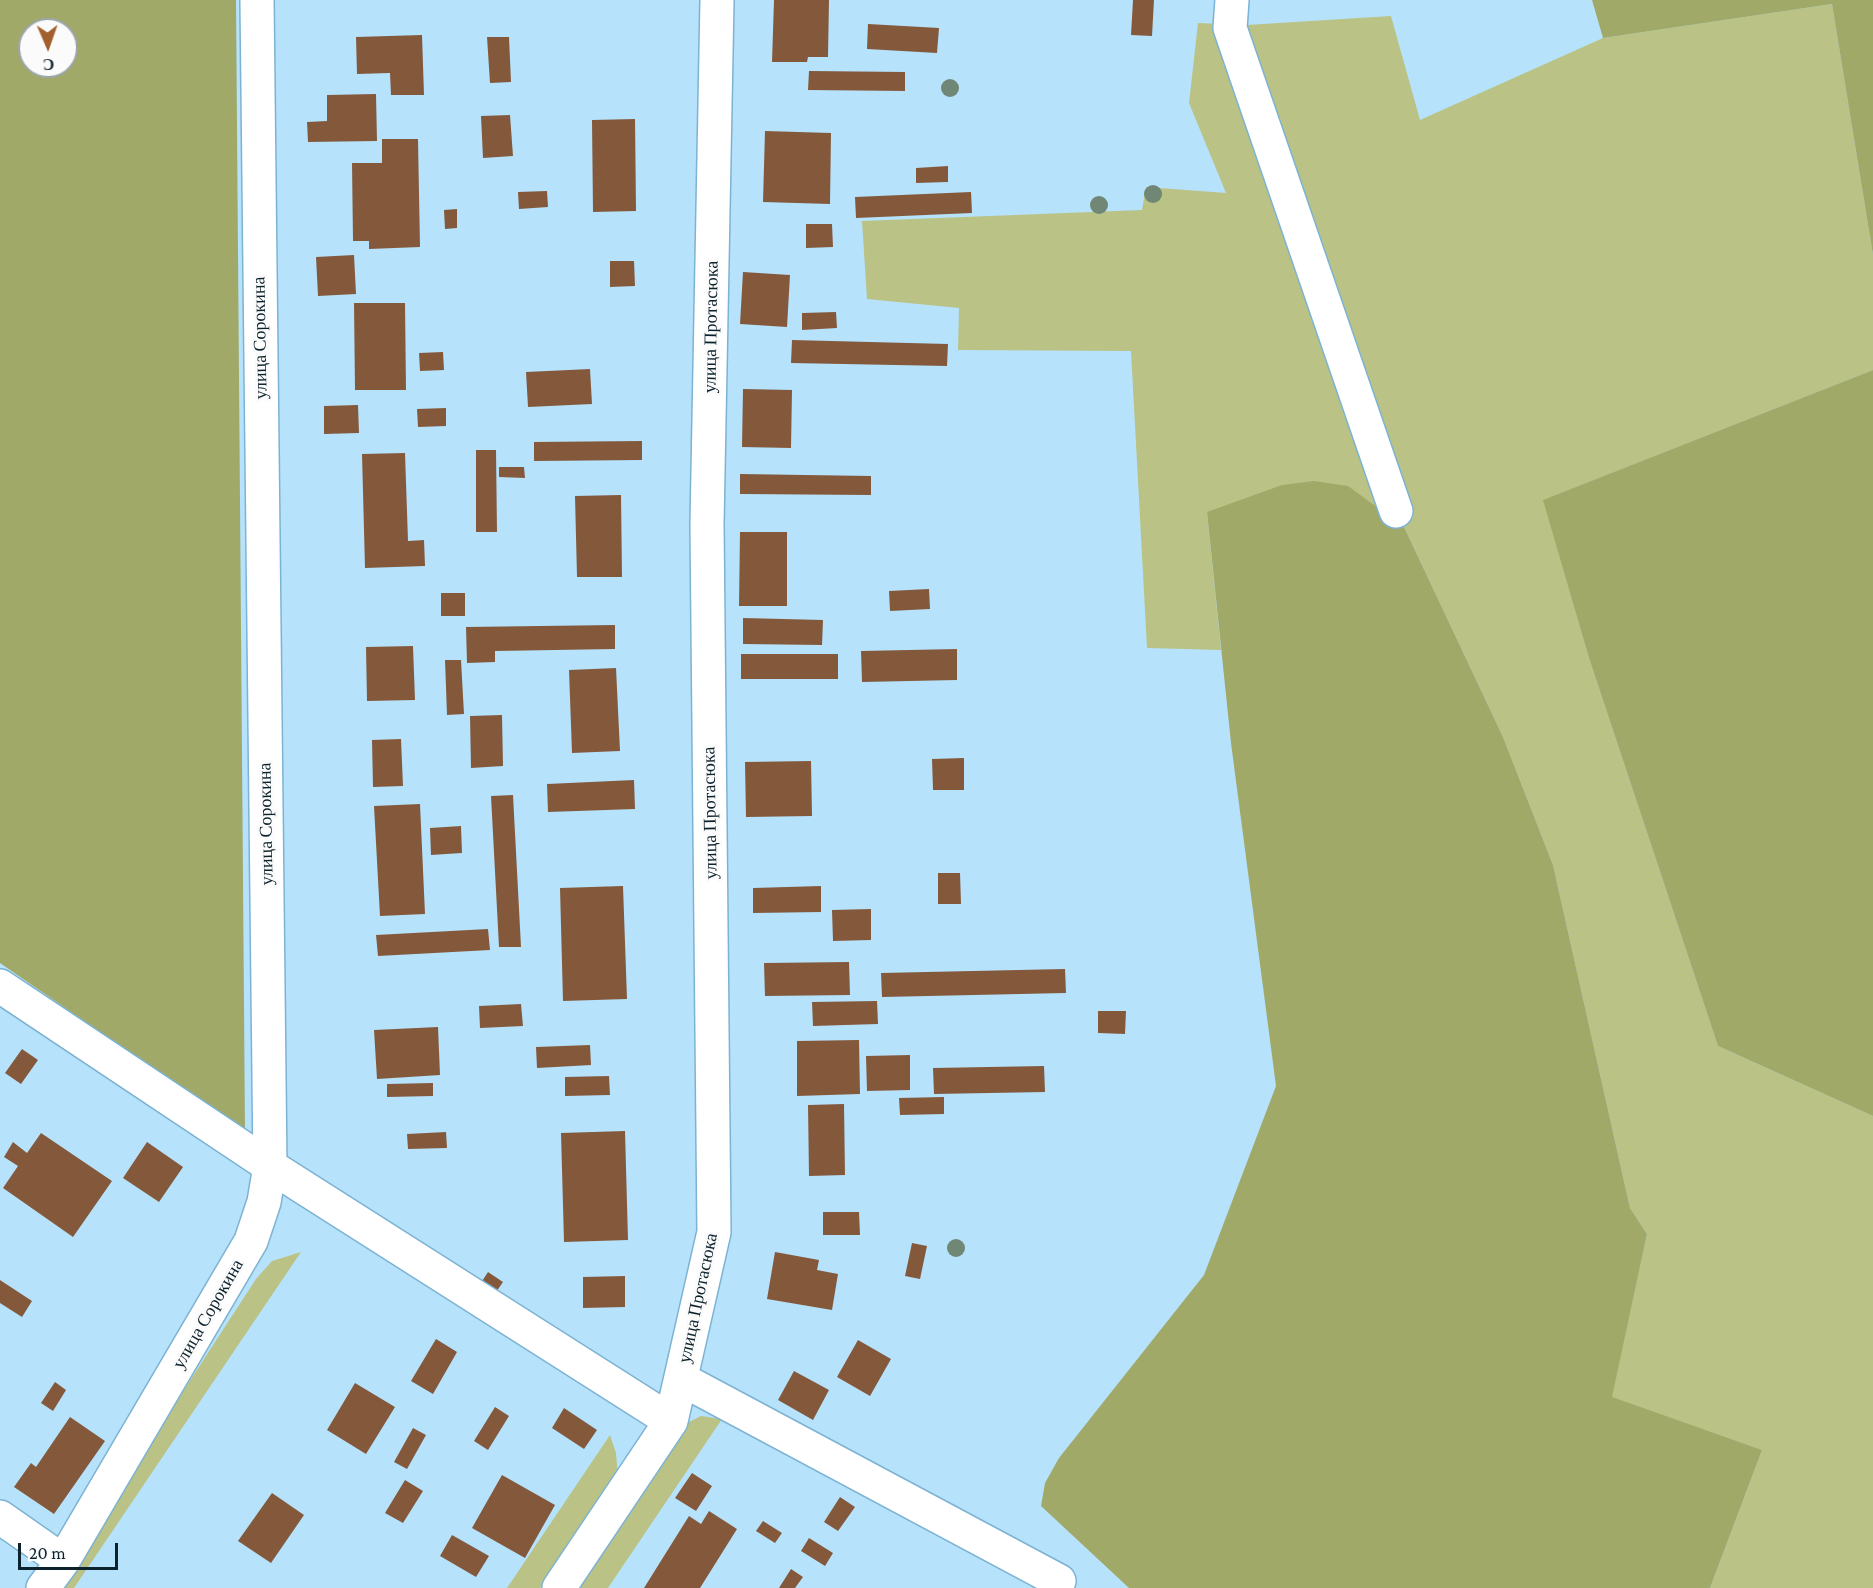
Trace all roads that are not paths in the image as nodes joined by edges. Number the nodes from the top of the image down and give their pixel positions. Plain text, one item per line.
1 (257, 0) edge
2 (717, 0) edge
3 (1232, 0) edge
4 (1396, 511) dead end
5 (0, 986) edge
6 (270, 1166) junction
7 (681, 1379) junction
8 (671, 1421) junction
9 (0, 1517) edge
10 (63, 1561) junction
11 (43, 1588) edge
12 (560, 1588) edge
13 (1055, 1588) edge

1 - 6 street, улица Сорокина
2 - 7 street, улица Протасюка
3 - 4 street
5 - 6 street
6 - 8 street
6 - 10 street, улица Сорокина
7 - 8 street, улица Протасюка
7 - 13 street
8 - 12 street, улица Протасюка
9 - 10 street
10 - 11 street, улица Сорокина

